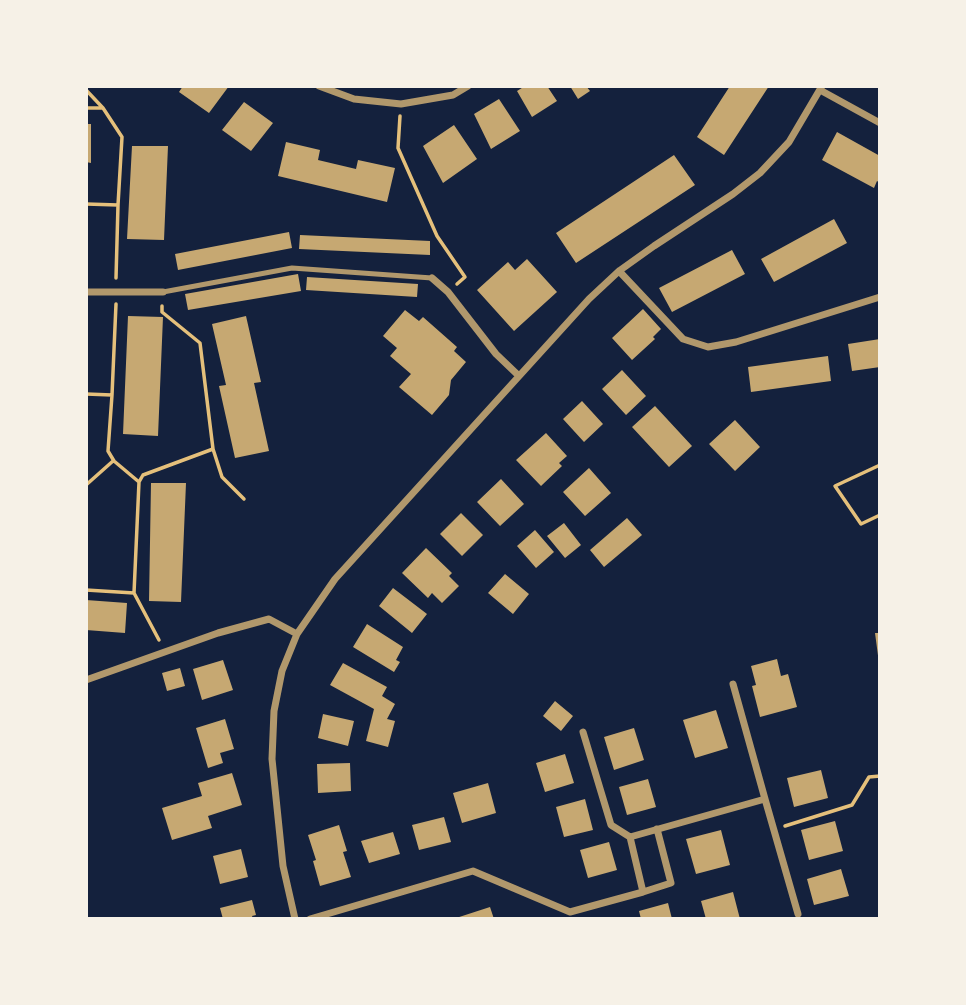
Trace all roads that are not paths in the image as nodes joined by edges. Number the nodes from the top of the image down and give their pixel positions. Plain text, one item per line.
1 (319, 86) edge
2 (468, 86) edge
3 (821, 88) edge
4 (880, 123) edge
5 (619, 271) junction
6 (432, 278) joint
7 (86, 292) edge
8 (163, 292) joint
9 (880, 297) edge
10 (519, 376) junction
11 (297, 634) junction
12 (86, 680) edge
13 (733, 684) dead end
14 (583, 732) dead end
15 (765, 799) junction
16 (657, 830) junction
17 (630, 837) junction
18 (643, 892) junction
19 (798, 914) dead end
20 (295, 919) edge
21 (310, 919) edge

1 - 2 street
3 - 4 street
3 - 5 street
5 - 9 street
5 - 10 street
6 - 8 lane
6 - 10 street
7 - 8 street
10 - 11 street
11 - 12 street
11 - 20 street
13 - 15 street
14 - 17 street
15 - 16 street
15 - 19 street
16 - 17 street
16 - 18 street
17 - 18 street
18 - 21 street

